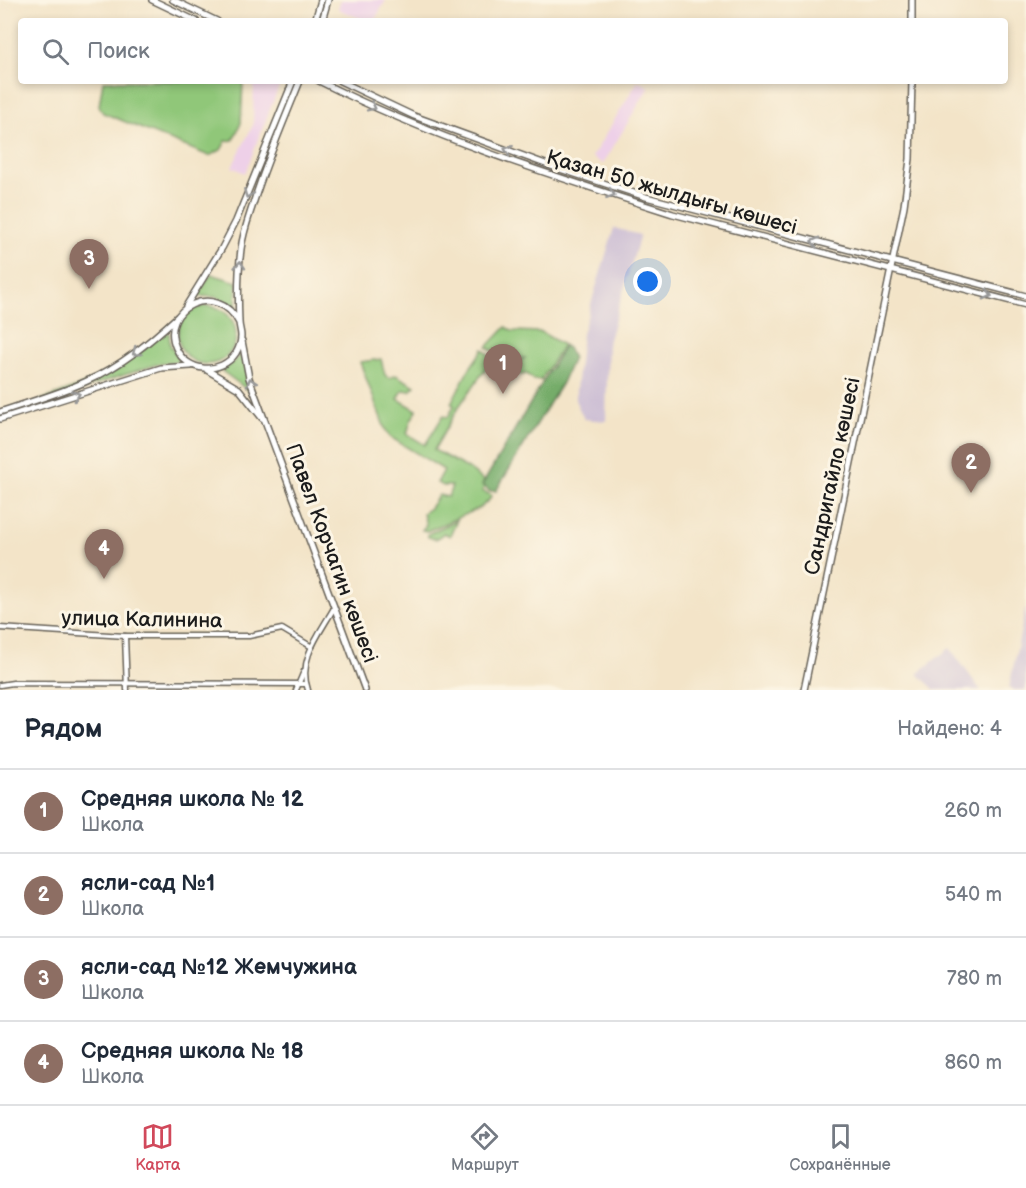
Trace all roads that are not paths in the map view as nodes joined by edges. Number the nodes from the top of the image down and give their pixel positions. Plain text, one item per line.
1 (152, 0) edge
2 (172, 0) edge
3 (321, 0) edge
4 (328, 0) edge
5 (912, 0) edge
6 (167, 7) junction
7 (190, 18) edge
8 (211, 18) edge
9 (316, 18) edge
10 (323, 18) edge
11 (912, 18) edge
12 (292, 84) edge
13 (298, 84) edge
14 (325, 84) edge
15 (346, 84) edge
16 (912, 84) edge
17 (286, 107) junction
18 (459, 132) junction
19 (456, 141) junction
20 (705, 213) junction
21 (703, 221) junction
22 (852, 251) junction
23 (850, 259) junction
24 (892, 261) junction
25 (890, 269) junction
26 (958, 279) junction
27 (956, 286) junction
28 (1026, 296) edge
29 (1026, 305) edge
30 (182, 312) junction
31 (239, 323) junction
32 (241, 336) junction
33 (194, 366) junction
34 (201, 368) junction
35 (0, 412) edge
36 (0, 419) edge
37 (268, 427) junction
38 (334, 608) junction
39 (0, 628) edge
40 (125, 636) junction
41 (312, 646) junction
42 (304, 670) junction
43 (127, 683) junction
44 (298, 684) junction
45 (306, 684) junction
46 (0, 685) edge
47 (127, 690) edge
48 (296, 690) edge
49 (308, 690) edge
50 (366, 690) edge
51 (804, 690) edge

1 - 6 street
2 - 6 street
2 - 8 street
3 - 9 street
4 - 10 street
5 - 11 street
6 - 7 street
12 - 17 street
13 - 17 street
14 -> 19 street, Қазан 50 жылдығы көшесі
15 - 18 street, Қазан 50 жылдығы көшесі
16 - 24 street
17 -> 30 street
31 -> 17 street
18 - 19 street
20 -> 18 street, Қазан 50 жылдығы көшесі
19 -> 21 street, Қазан 50 жылдығы көшесі
20 - 21 street
22 -> 20 street, Қазан 50 жылдығы көшесі
21 - 23 street, Қазан 50 жылдығы көшесі
22 - 23 street
22 - 24 street, Қазан 50 жылдығы көшесі
23 - 25 street, Қазан 50 жылдығы көшесі
24 - 25 street, Сандригайло көшесі
24 - 26 street, Қазан 50 жылдығы көшесі
25 - 27 street, Қазан 50 жылдығы көшесі
25 - 51 street, Сандригайло көшесі
26 - 27 street
26 - 28 street, Қазан 50 жылдығы көшесі
27 -> 29 street, Қазан 50 жылдығы көшесі
30 - 31 street
30 - 33 street
30 -> 35 street
31 - 32 street
32 - 34 street
37 -> 32 street, Павел Корчагин көшесі
33 - 34 street
36 -> 33 street
34 - 37 street, Павел Корчагин көшесі
37 - 38 street, Павел Корчагин көшесі
38 - 41 street
38 - 50 street, Павел Корчагин көшесі
39 - 40 street, улица Калинина
40 - 41 street, улица Калинина
40 - 43 street
41 - 42 street
42 - 44 street
42 - 45 street
43 - 44 street
43 - 46 street
43 - 47 street
44 - 45 street
44 - 48 street
45 - 49 street

